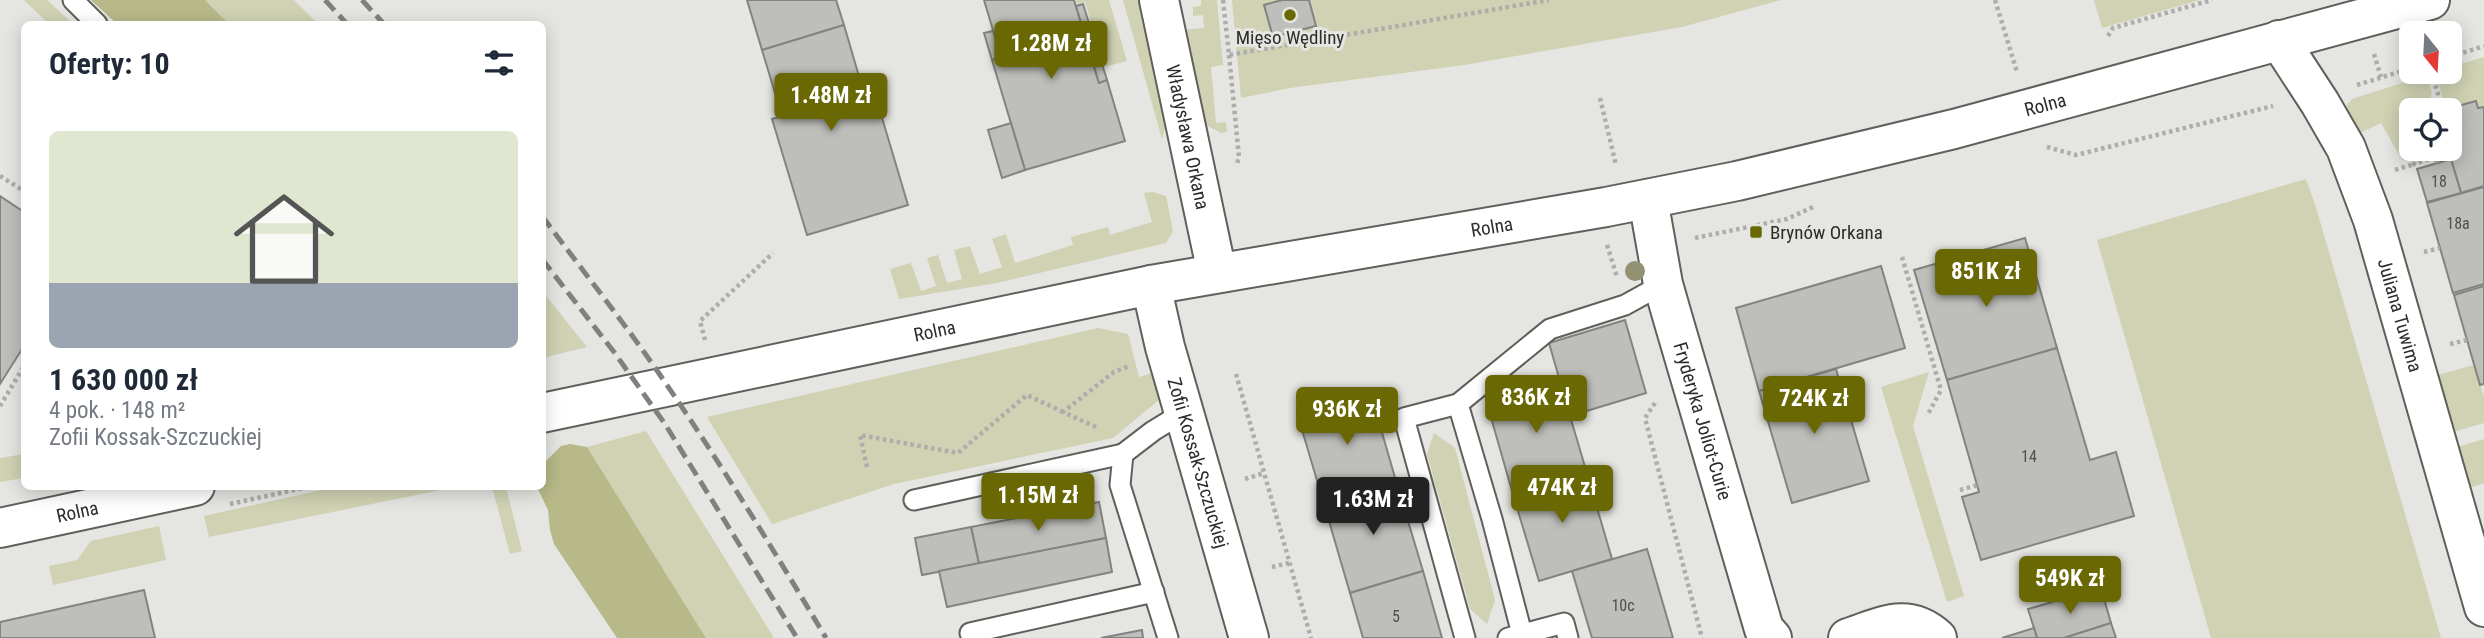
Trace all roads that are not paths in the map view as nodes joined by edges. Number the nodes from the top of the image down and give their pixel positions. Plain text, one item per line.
1 (73, 0) edge
2 (1159, 0) edge
3 (2430, 0) edge
4 (94, 21) edge
5 (2279, 40) junction
6 (1648, 199) junction
7 (1217, 273) junction
8 (1664, 284) junction
9 (1151, 285) junction
10 (1458, 404) junction
11 (546, 412) edge
12 (1184, 412) junction
13 (1123, 454) junction
14 (176, 490) edge
15 (914, 500) dead end
16 (0, 528) edge
17 (1153, 592) junction
18 (2484, 607) edge
19 (970, 633) dead end
20 (1515, 636) edge
21 (1168, 638) edge
22 (1249, 638) edge
23 (1465, 638) edge
24 (1568, 638) edge
25 (1772, 638) edge
26 (1848, 638) edge
27 (1937, 638) edge

1 - 4 lane
2 - 7 street, Władysława Orkana
3 - 5 street, Rolna
5 - 6 street, Rolna
5 - 18 street, Juliana Tuwima
6 - 7 street, Rolna
6 - 8 street, Fryderyka Joliot-Curie
7 - 9 street, Rolna
8 - 10 lane
8 - 25 street, Fryderyka Joliot-Curie
9 - 11 street, Rolna
9 - 12 street, Zofii Kossak-Szczuckiej
10 - 20 lane
10 - 23 lane
12 - 13 lane
12 - 22 street, Zofii Kossak-Szczuckiej
13 - 15 lane
13 - 17 lane
14 - 16 street, Rolna
17 - 19 lane
17 - 21 lane
20 - 24 lane
26 - 27 street

